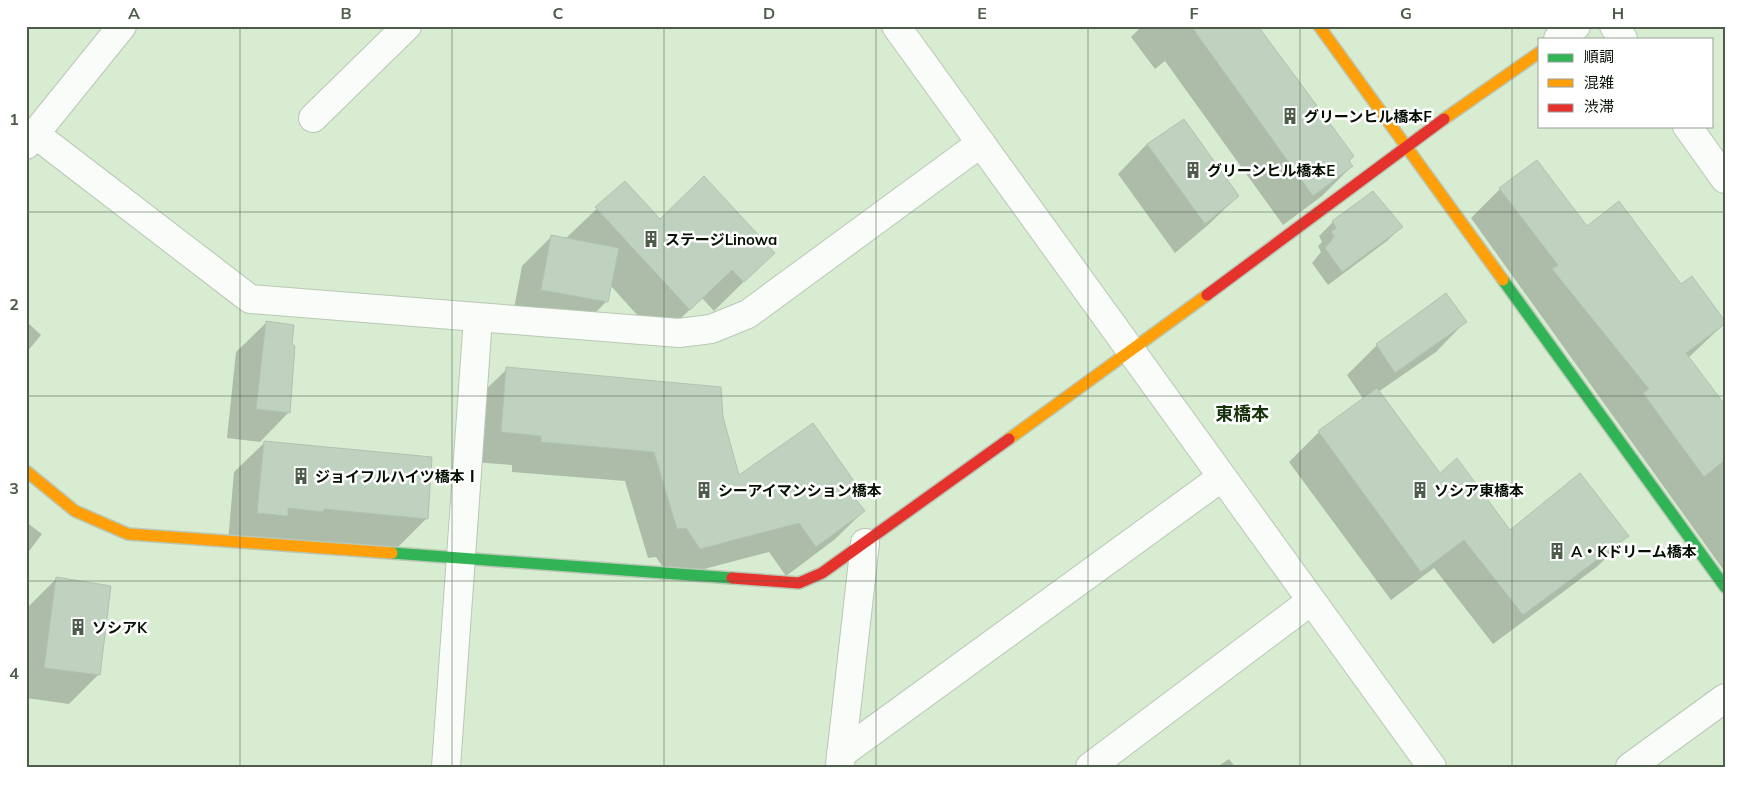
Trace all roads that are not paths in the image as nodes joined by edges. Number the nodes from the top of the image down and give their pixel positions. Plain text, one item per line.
1 (122, 26) edge
2 (407, 26) edge
3 (896, 26) edge
4 (1319, 26) edge
5 (1576, 26) edge
6 (1614, 26) edge
7 (1559, 38) edge
8 (1622, 38) edge
9 (1538, 53) edge
10 (313, 118) dead end
11 (1687, 128) edge
12 (31, 140) edge
13 (981, 143) junction
14 (1406, 148) junction
15 (1725, 179) edge
16 (478, 318) junction
17 (1130, 352) junction
18 (26, 471) edge
19 (1222, 477) junction
20 (865, 543) junction
21 (462, 559) junction
22 (1725, 587) edge
23 (1311, 601) junction
24 (1725, 698) edge
25 (840, 761) edge
26 (446, 767) edge
27 (1090, 767) edge
28 (1432, 767) edge
29 (1630, 767) edge

1 - 12 street
2 - 10 street
3 - 13 street
4 - 14 street
5 - 7 street
6 - 8 street
9 - 14 street
11 - 15 street
12 - 16 street
13 - 16 street
13 - 17 street
14 - 17 street
14 - 22 street
16 - 21 street
17 - 19 street
17 - 20 street
18 - 21 street
19 - 23 street
19 - 25 street
20 - 21 street
20 - 25 street
21 - 26 street
23 - 27 street
23 - 28 street
24 - 29 street

